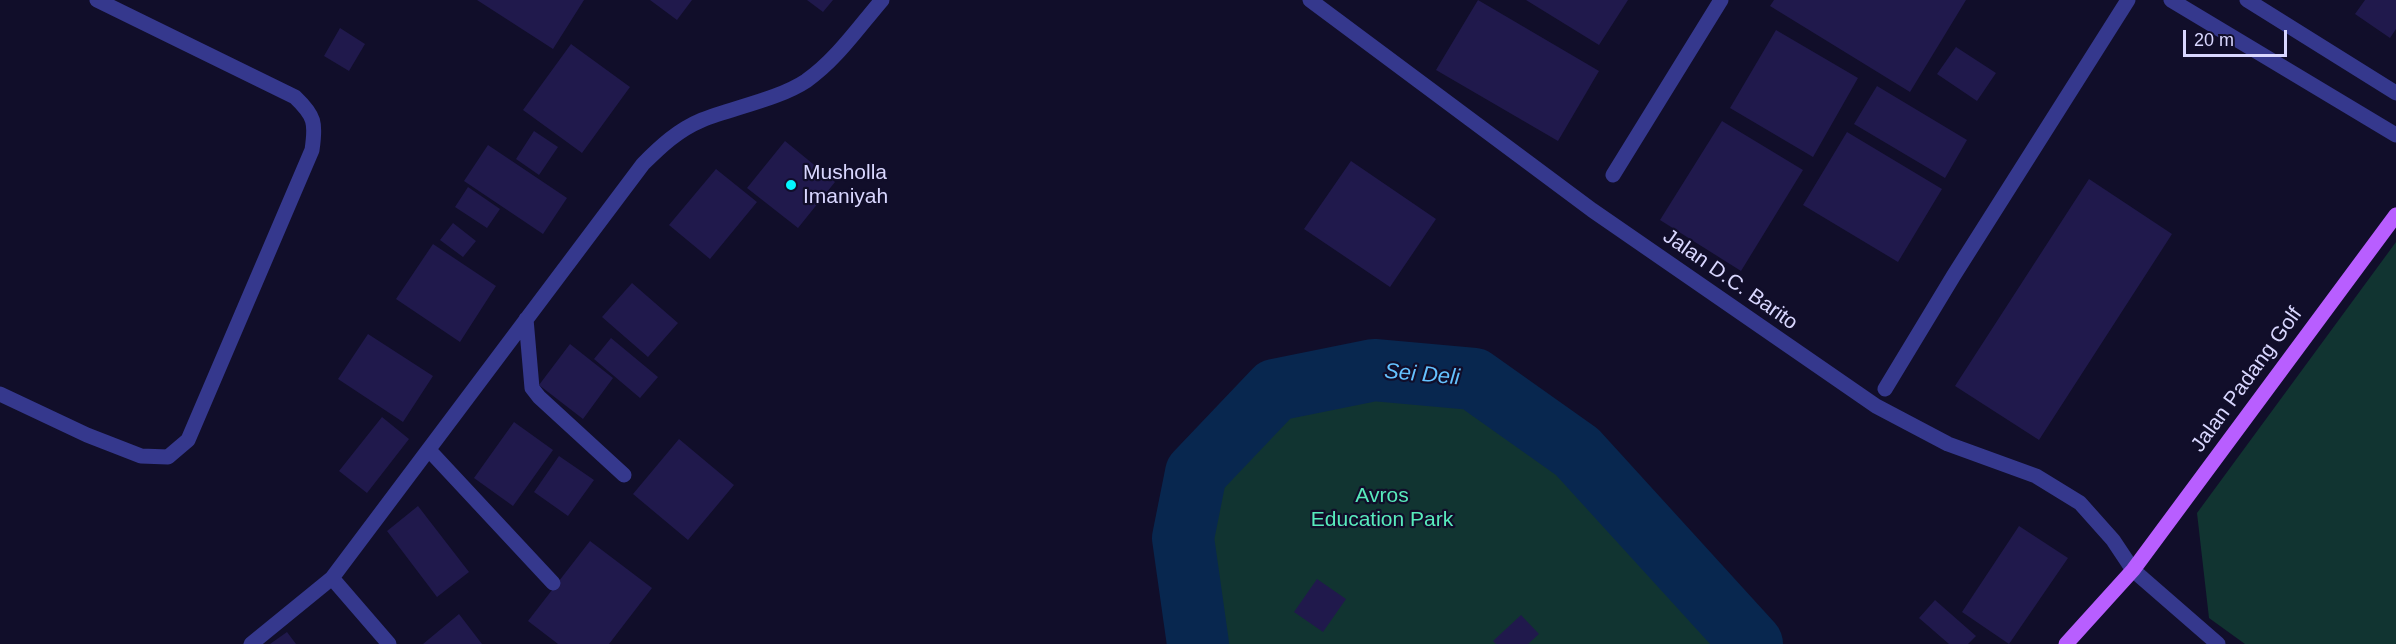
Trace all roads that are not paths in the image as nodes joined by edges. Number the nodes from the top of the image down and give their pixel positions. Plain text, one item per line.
1 (97, 0) edge
2 (882, 0) edge
3 (1310, 0) edge
4 (1721, 0) edge
5 (2128, 0) edge
6 (2171, 0) edge
7 (2247, 0) edge
8 (2396, 93) edge
9 (2396, 135) edge
10 (1612, 175) dead end
11 (2396, 215) edge
12 (526, 319) junction
13 (1885, 389) dead end
14 (0, 394) edge
15 (429, 450) junction
16 (624, 475) dead end
17 (2133, 570) junction
18 (332, 578) junction
19 (553, 583) dead end
20 (251, 644) edge
21 (389, 644) edge
22 (2067, 644) edge
23 (2218, 644) edge

1 - 14 street
2 - 12 street
3 - 17 street, Jalan D.C. Barito
4 - 10 street
5 - 13 street
6 - 9 street
7 - 8 street
11 - 17 main road, Jalan Padang Golf
12 - 15 street
12 - 16 street
15 - 18 street
15 - 19 street
17 - 22 main road, Jalan Padang Golf
17 - 23 street, Jalan D.C. Barito
18 - 20 street
18 - 21 street

